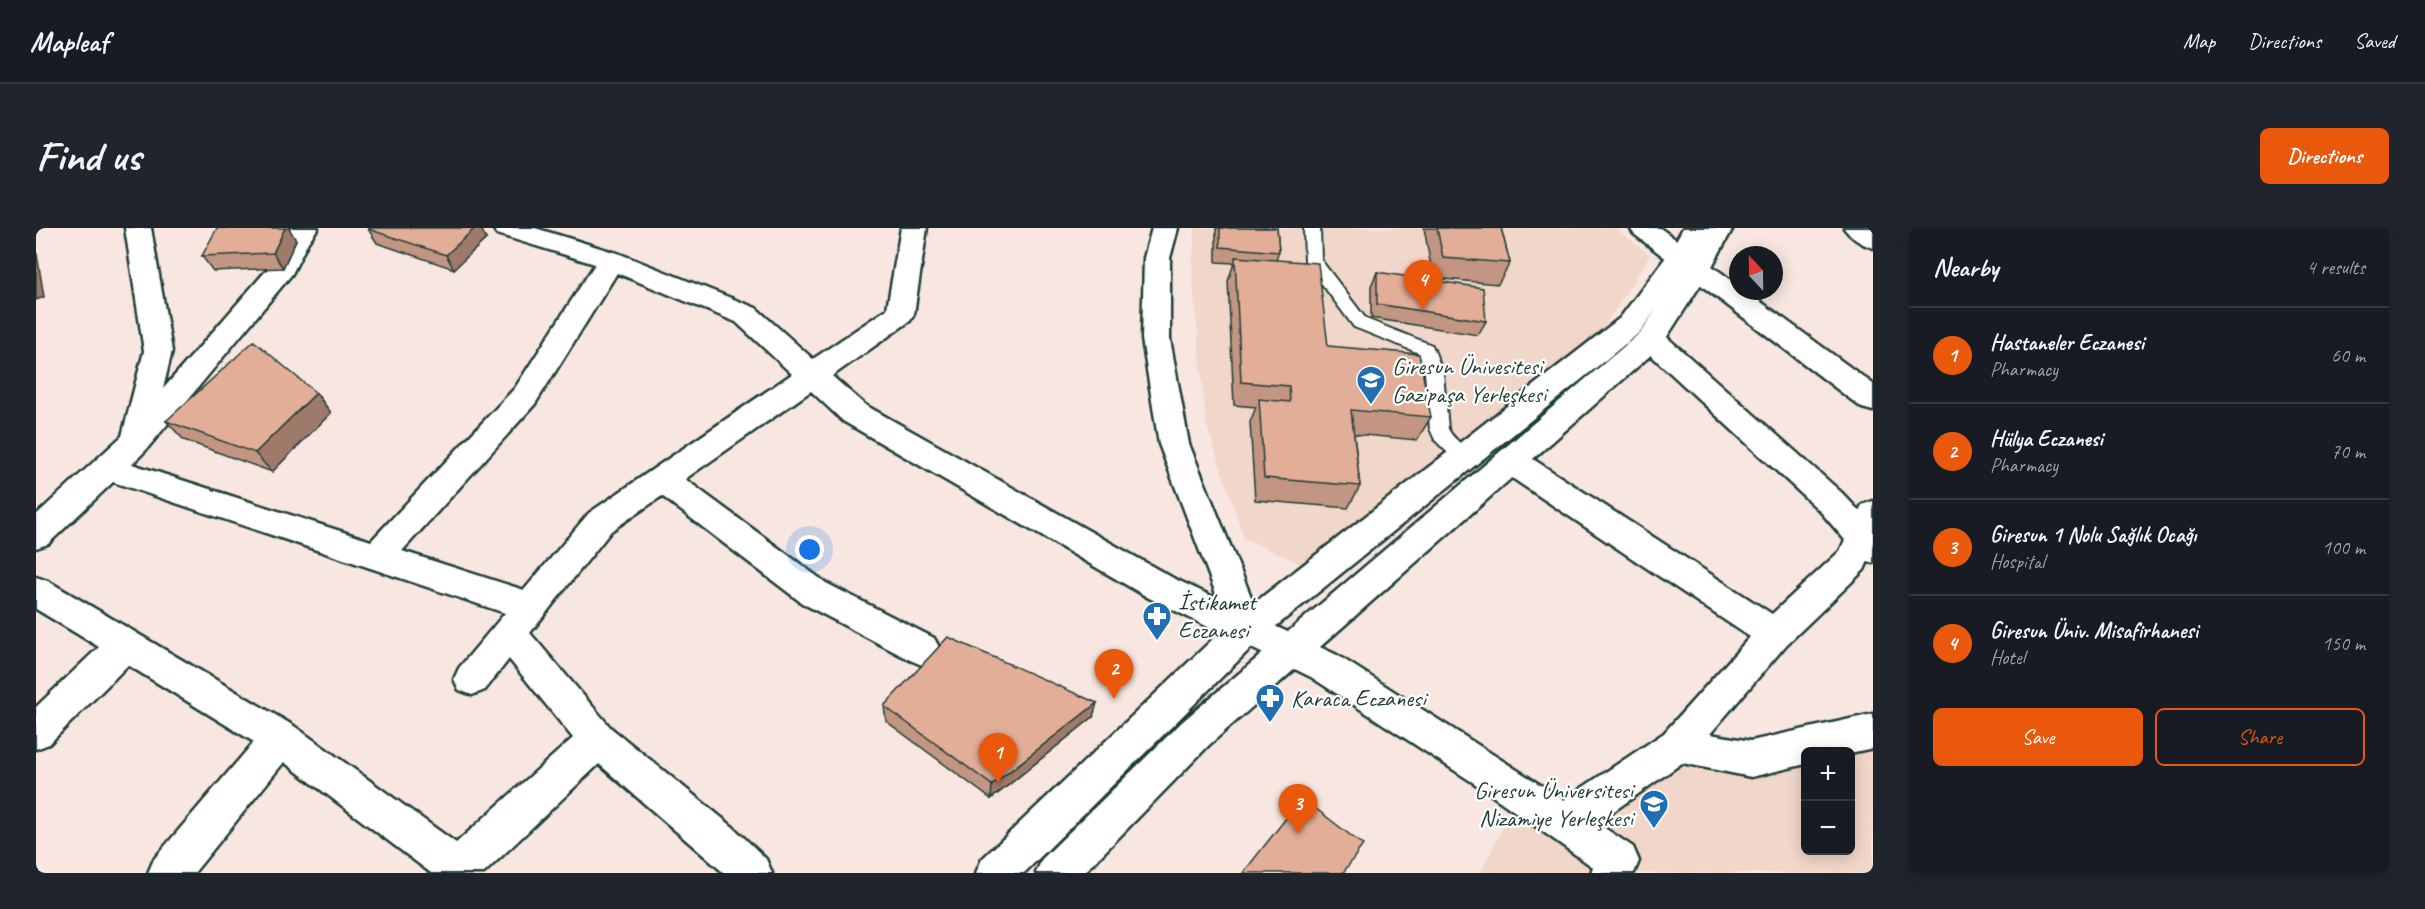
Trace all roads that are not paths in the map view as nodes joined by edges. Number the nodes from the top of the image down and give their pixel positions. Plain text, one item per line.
1 (138, 228) edge
2 (305, 228) edge
3 (914, 228) edge
4 (1165, 228) edge
5 (1312, 228) edge
6 (1643, 228) edge
7 (1696, 228) edge
8 (1720, 228) edge
9 (1857, 228) edge
10 (526, 231) edge
11 (1873, 239) edge
12 (611, 260) junction
13 (1688, 264) junction
14 (1651, 339) junction
15 (812, 374) junction
16 (1873, 400) edge
17 (135, 442) junction
18 (1464, 458) junction
19 (1511, 461) junction
20 (108, 468) junction
21 (662, 479) junction
22 (1869, 533) edge
23 (36, 535) edge
24 (377, 556) junction
25 (36, 591) edge
26 (520, 620) junction
27 (1247, 629) junction
28 (1774, 634) junction
29 (124, 646) junction
30 (922, 649) dead end
31 (1292, 650) junction
32 (472, 679) dead end
33 (1873, 731) edge
34 (36, 732) edge
35 (281, 738) junction
36 (598, 740) junction
37 (1677, 745) junction
38 (1564, 823) junction
39 (458, 871) edge
40 (168, 873) edge
41 (752, 873) edge
42 (996, 873) edge
43 (1056, 873) edge
44 (1611, 873) edge

1 - 17 street
2 - 17 street
3 - 15 street
4 - 27 street
5 - 18 lane
6 - 13 street
7 - 13 street
8 - 13 street
9 - 11 street
10 - 12 street
12 - 15 street
12 - 24 street
13 - 14 street
13 - 16 street
13 - 18 street
14 - 19 street
14 - 22 street
15 - 21 street
15 - 27 street
17 - 20 street
18 - 27 street
19 - 28 street
19 - 31 street
20 - 23 street
20 - 24 street
21 - 26 street
21 - 30 street
22 - 28 street
24 - 26 street
25 - 29 street
26 - 32 street
26 - 36 street
27 - 31 street
27 - 42 street
28 - 37 street
29 - 34 street
29 - 35 street
31 - 38 street
31 - 43 street
33 - 37 street
35 - 39 street
35 - 40 street
36 - 39 street
36 - 41 street
37 - 38 street
38 - 44 street

